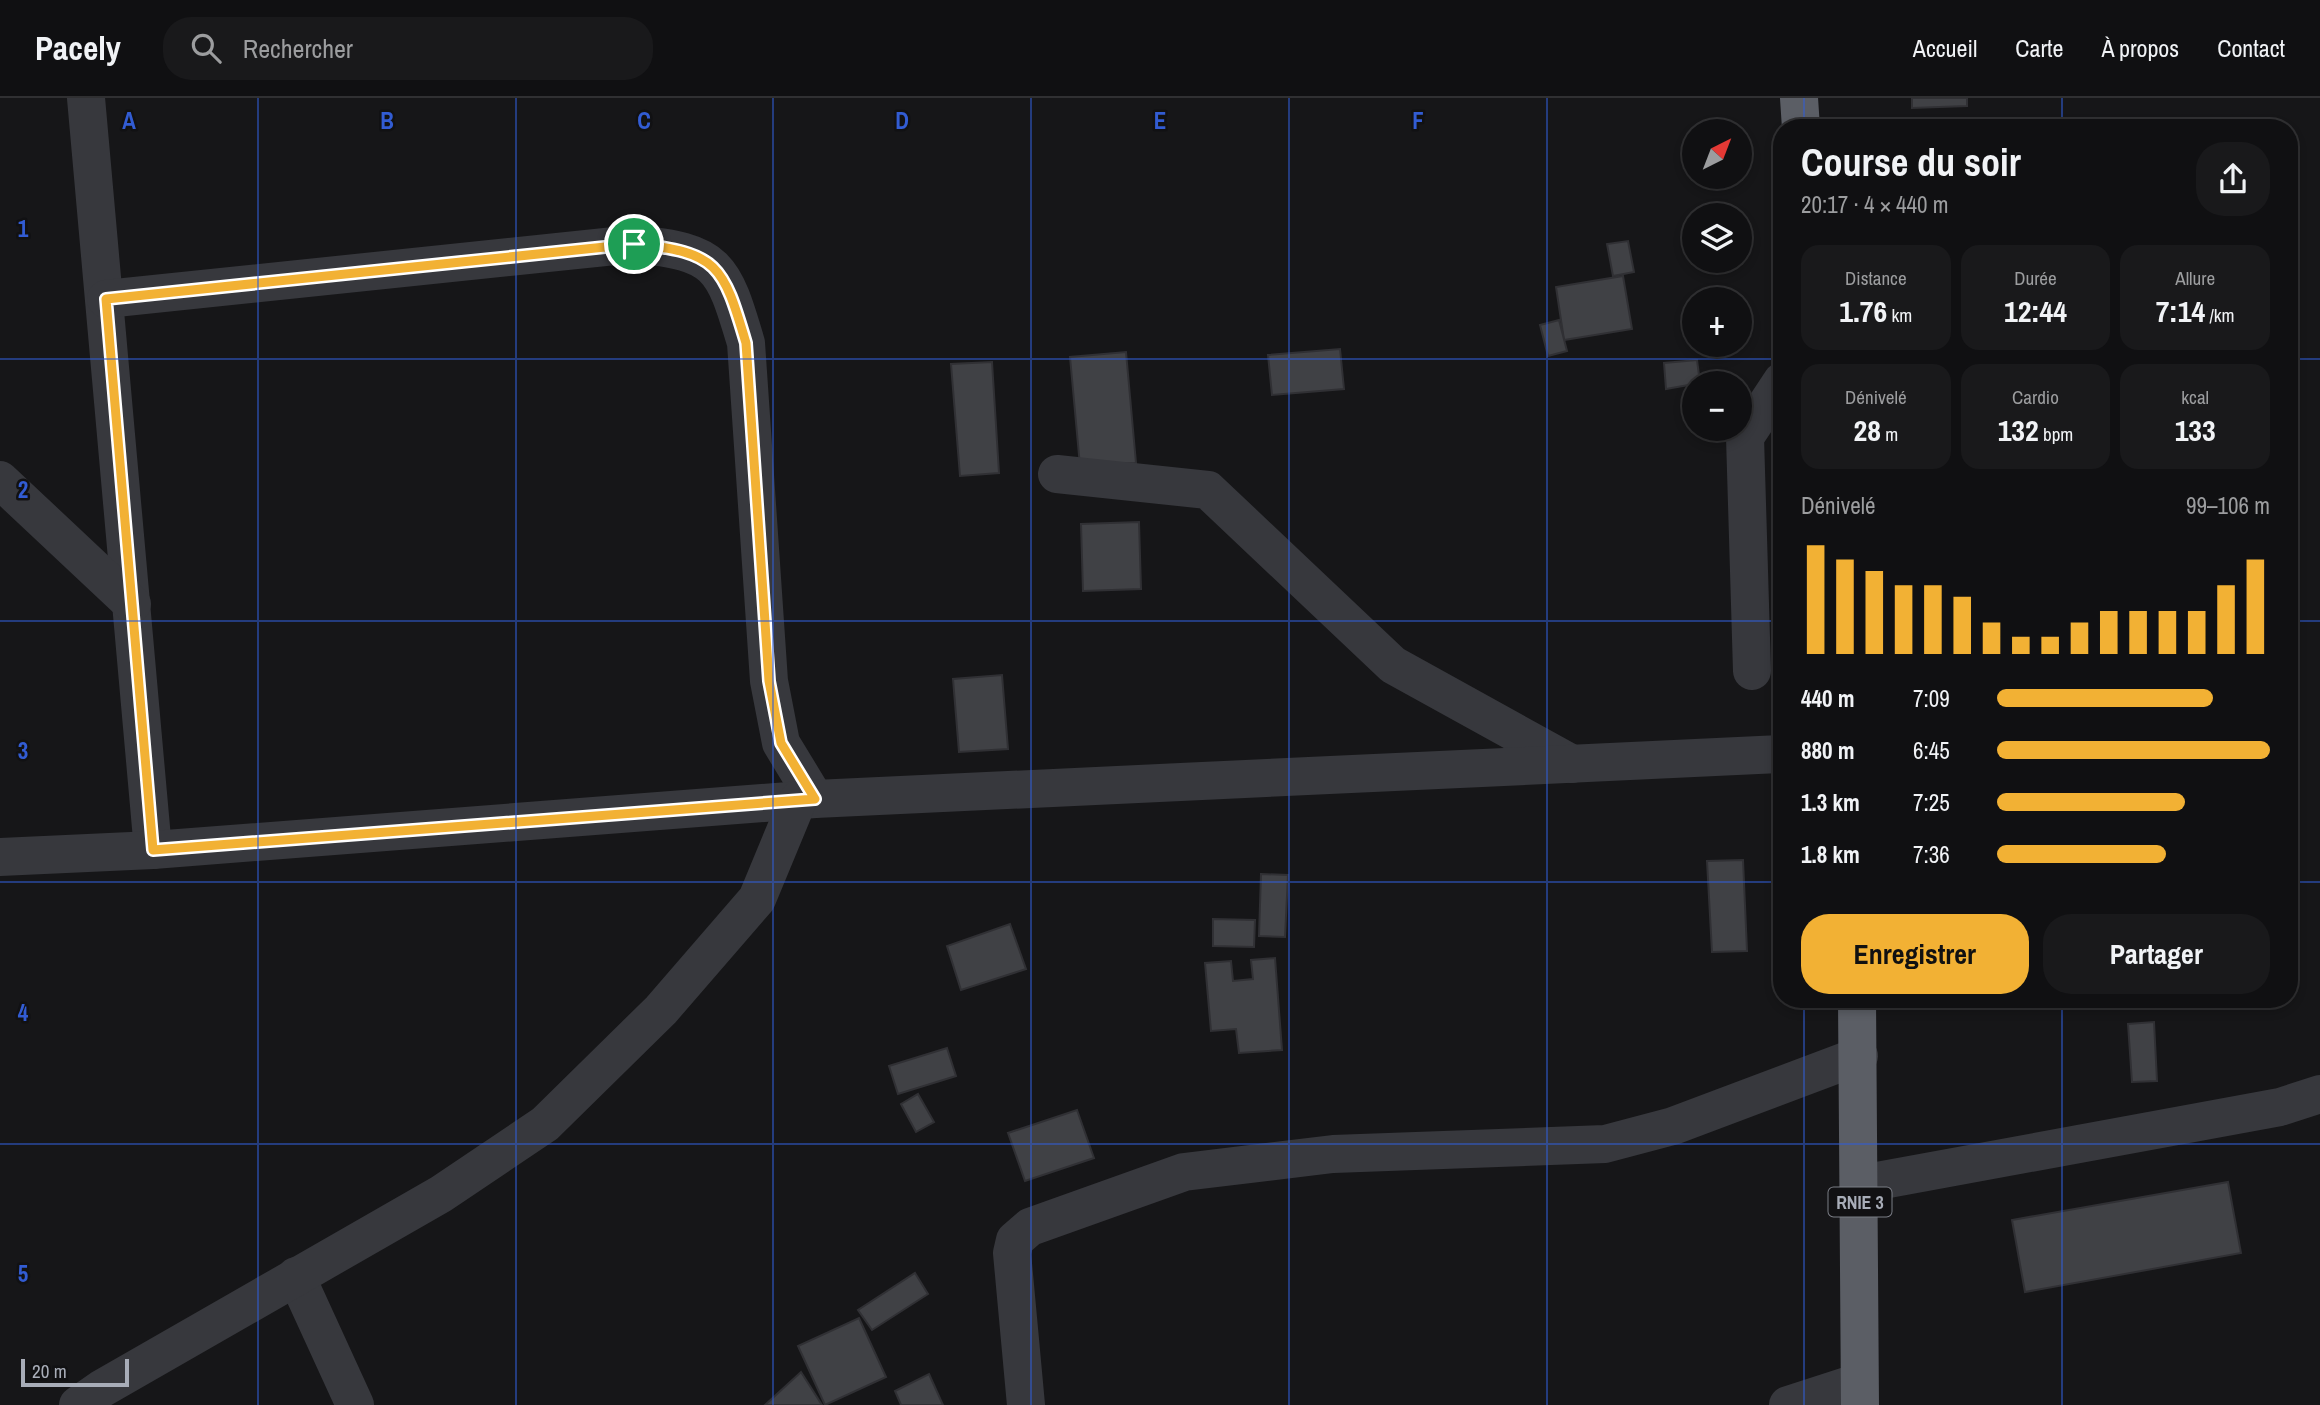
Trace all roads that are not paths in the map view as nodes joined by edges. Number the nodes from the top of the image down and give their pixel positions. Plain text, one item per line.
1 (86, 98) edge
2 (1799, 98) edge
3 (1800, 119) edge
4 (106, 299) junction
5 (1773, 395) edge
6 (1057, 474) dead end
7 (0, 480) edge
8 (132, 604) junction
9 (1752, 671) dead end
10 (1773, 754) edge
11 (1572, 764) junction
12 (806, 800) junction
13 (153, 850) junction
14 (0, 857) edge
15 (1857, 1008) edge
16 (1859, 1056) junction
17 (2320, 1094) edge
18 (1861, 1184) junction
19 (296, 1276) junction
20 (1859, 1394) edge
21 (78, 1405) edge
22 (355, 1405) edge
23 (1026, 1405) edge
24 (1788, 1405) edge

1 - 4 street
2 - 3 highway
4 - 8 street
4 - 12 street
5 - 9 street
6 - 11 street
7 - 8 street
8 - 13 street
10 - 11 street
11 - 12 street
12 - 13 street
12 - 19 street
13 - 14 street
15 - 16 highway, RNIE 3
16 - 18 highway, RNIE 3
16 - 23 street
17 - 18 street
18 - 20 highway, RNIE 3
19 - 21 street
19 - 22 street
20 - 24 street

